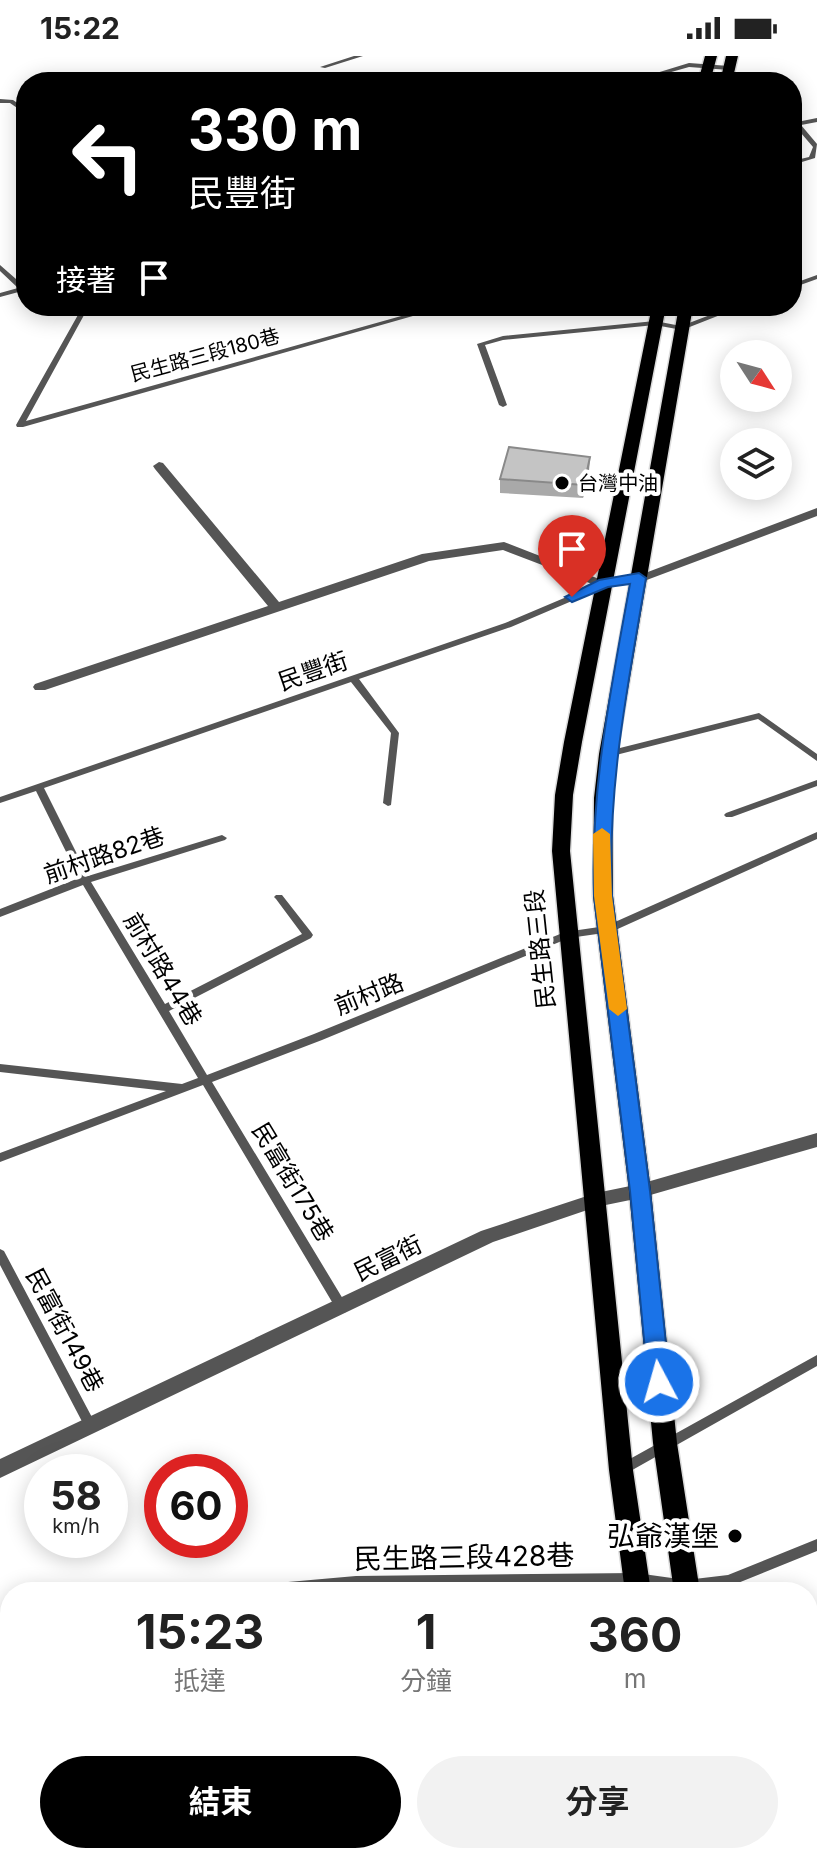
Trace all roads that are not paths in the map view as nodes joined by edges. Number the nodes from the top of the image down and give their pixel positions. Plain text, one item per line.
1 (360, 56) edge
2 (709, 62) edge
3 (730, 62) edge
4 (323, 67) dead end
5 (665, 72) edge
6 (802, 132) edge
7 (802, 160) edge
8 (0, 267) edge
9 (16, 281) edge
10 (80, 316) edge
11 (409, 316) edge
12 (644, 316) edge
13 (657, 316) edge
14 (661, 316) edge
15 (684, 316) edge
16 (714, 316) edge
17 (682, 328) junction
18 (503, 405) dead end
19 (159, 466) dead end
20 (817, 512) edge
21 (639, 578) junction
22 (605, 584) junction
23 (277, 608) junction
24 (353, 678) junction
25 (40, 687) dead end
26 (608, 754) junction
27 (817, 758) edge
28 (817, 783) edge
29 (39, 787) junction
30 (0, 800) edge
31 (388, 803) dead end
32 (729, 815) dead end
33 (817, 835) edge
34 (222, 838) dead end
35 (85, 880) junction
36 (279, 897) dead end
37 (0, 913) edge
38 (608, 929) junction
39 (568, 935) junction
40 (164, 1009) junction
41 (0, 1068) edge
42 (206, 1080) junction
43 (183, 1088) junction
44 (817, 1140) edge
45 (0, 1158) edge
46 (640, 1191) junction
47 (596, 1200) junction
48 (0, 1254) edge
49 (342, 1308) junction
50 (817, 1360) edge
51 (91, 1427) junction
52 (665, 1443) junction
53 (0, 1469) edge
54 (621, 1470) junction
55 (817, 1545) edge
56 (637, 1582) edge
57 (685, 1582) edge
58 (723, 1582) edge

1 - 4 lane
2 - 3 lane
2 - 5 lane
6 - 7 lane
8 - 9 lane
10 - 11 lane, 民生路三段180巷
12 - 18 lane
13 - 22 main road, 民生路三段
14 - 17 lane
15 - 17 main road
16 - 17 lane
17 - 21 main road
19 - 23 street
20 - 21 street
21 - 22 lane, 民豐街
21 - 26 main road
22 - 23 street
22 - 24 lane, 民豐街
22 - 39 main road, 民生路三段
23 - 25 street
24 - 29 lane, 民豐街
24 - 31 lane
26 - 27 lane
26 - 38 main road
28 - 32 lane
29 - 30 lane, 民豐街
29 - 35 lane, 前村路44巷
33 - 38 lane, 前村路
34 - 35 lane, 前村路82巷
35 - 37 lane, 前村路82巷
35 - 40 lane, 前村路44巷
36 - 40 lane
38 - 39 lane, 前村路
38 - 46 main road
39 - 42 lane, 前村路
39 - 47 main road, 民生路三段
40 - 42 lane, 前村路44巷
41 - 43 lane, 前村路
42 - 43 lane, 前村路
42 - 49 lane, 民富街175巷
43 - 45 lane, 前村路
44 - 46 street, 民富街
46 - 47 street, 民富街
46 - 52 main road
47 - 49 street, 民富街
47 - 54 main road, 民生路三段
48 - 51 lane, 民富街149巷
49 - 51 street, 民富街
50 - 52 lane
51 - 53 street, 民富街
52 - 54 lane
52 - 57 main road
54 - 56 main road, 民生路三段
55 - 58 lane, 民生路三段428巷

